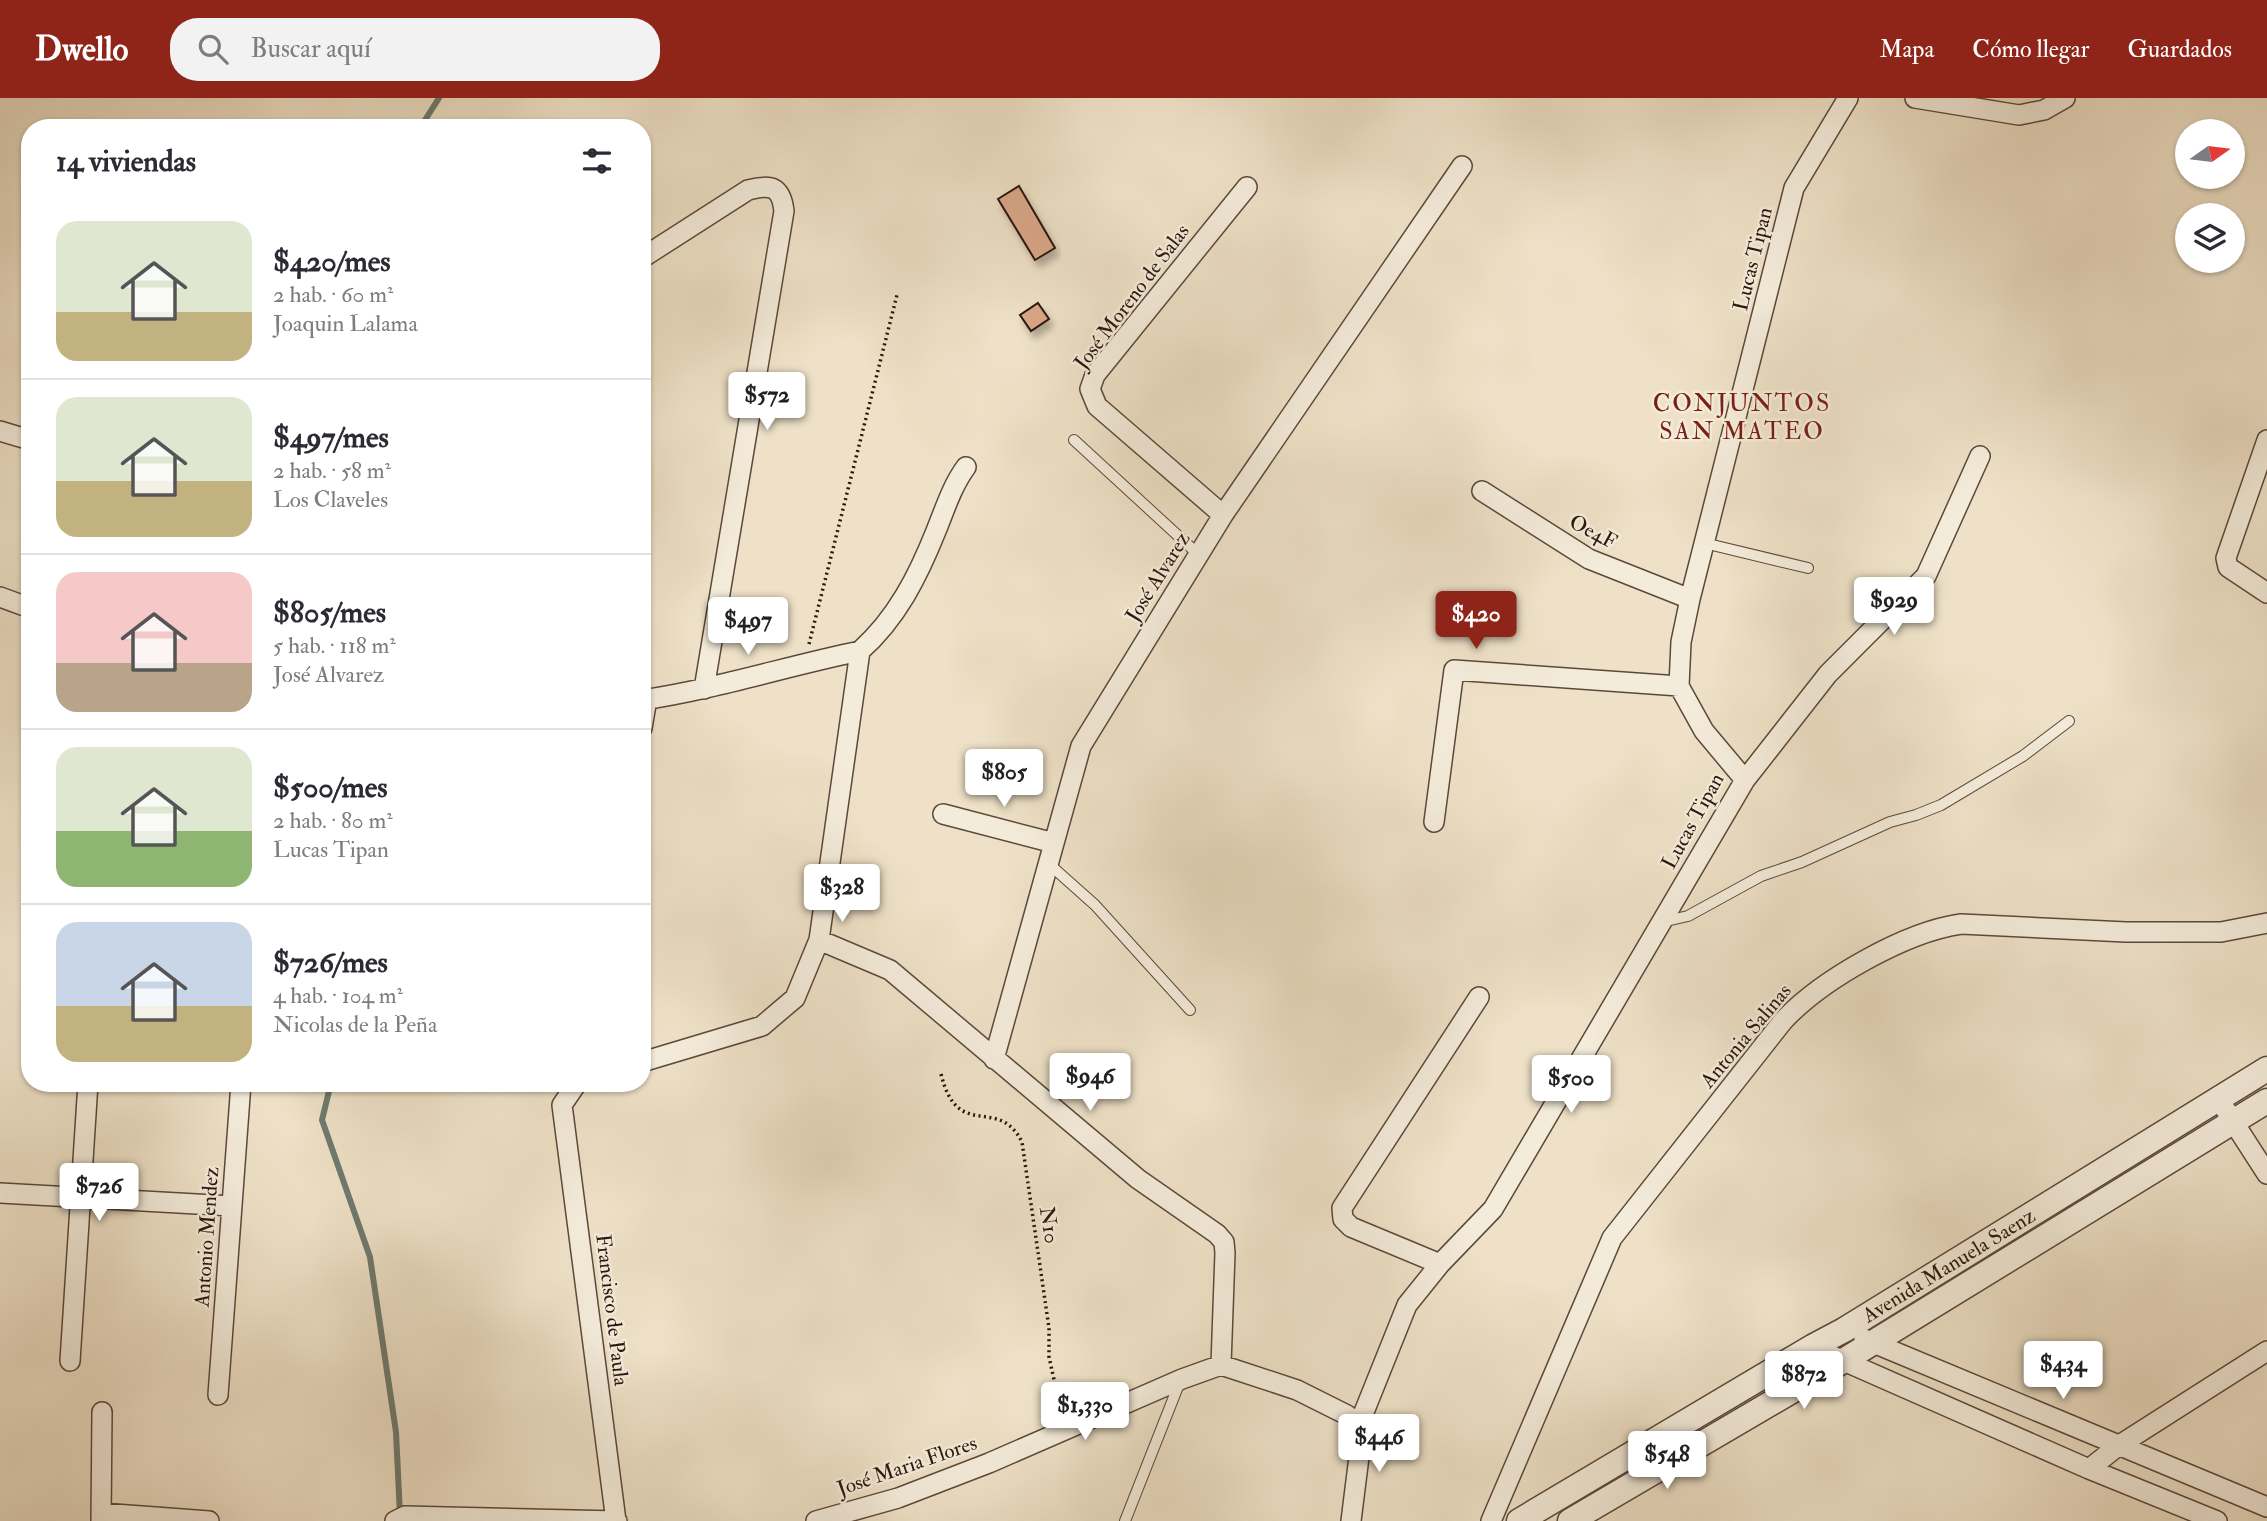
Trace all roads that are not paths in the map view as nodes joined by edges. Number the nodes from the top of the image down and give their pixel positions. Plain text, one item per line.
1 (1848, 98) edge
2 (1915, 98) edge
3 (2065, 98) edge
4 (1462, 166) dead end
5 (1247, 187) dead end
6 (651, 252) edge
7 (0, 431) edge
8 (21, 437) edge
9 (1074, 440) dead end
10 (2267, 440) edge
11 (1980, 456) dead end
12 (966, 467) dead end
13 (1482, 491) dead end
14 (1223, 515) junction
15 (1704, 543) junction
16 (1199, 555) junction
17 (1808, 568) dead end
18 (2267, 593) edge
19 (0, 597) edge
20 (1690, 598) junction
21 (21, 605) edge
22 (860, 651) junction
23 (1679, 686) junction
24 (704, 689) junction
25 (651, 698) edge
26 (2069, 721) dead end
27 (1745, 780) junction
28 (943, 814) dead end
29 (1434, 822) dead end
30 (1054, 843) junction
31 (1048, 864) junction
32 (1661, 922) junction
33 (2267, 923) edge
34 (819, 940) junction
35 (1479, 997) dead end
36 (1190, 1010) dead end
37 (651, 1059) edge
38 (994, 1059) junction
39 (2267, 1069) edge
40 (87, 1092) edge
41 (240, 1092) edge
42 (571, 1092) edge
43 (2218, 1098) junction
44 (2267, 1101) edge
45 (2233, 1121) junction
46 (2267, 1174) edge
47 (0, 1193) edge
48 (80, 1198) junction
49 (232, 1206) junction
50 (1440, 1264) junction
51 (1844, 1330) junction
52 (1871, 1343) junction
53 (1812, 1347) junction
54 (2267, 1351) edge
55 (70, 1361) dead end
56 (1843, 1362) junction
57 (1221, 1365) junction
58 (1182, 1379) junction
59 (218, 1395) dead end
60 (102, 1412) dead end
61 (1358, 1427) junction
62 (2118, 1446) junction
63 (2089, 1469) junction
64 (2267, 1507) edge
65 (101, 1517) edge
66 (400, 1518) edge
67 (209, 1521) edge
68 (617, 1521) edge
69 (816, 1521) edge
70 (1125, 1521) edge
71 (1351, 1521) edge
72 (1491, 1521) edge
73 (1519, 1521) edge
74 (1570, 1521) edge
75 (2217, 1521) edge

1 - 15 street, Lucas Tipan
2 - 3 street
4 - 14 street, José Alvarez
5 - 14 street, José Moreno de Salas
6 - 24 street
7 - 8 street
9 - 16 lane
10 - 18 street
11 - 27 street
12 - 22 street
13 - 20 street, Oe4F
14 - 16 street, José Alvarez
15 - 17 lane
15 - 20 street, Lucas Tipan
16 - 30 street, José Alvarez
19 - 21 street
20 - 23 street, Lucas Tipan
22 - 24 street
22 - 34 street
23 - 27 street, Lucas Tipan
23 - 29 street
24 - 25 street
26 - 32 lane
27 - 32 street, Lucas Tipan
28 - 30 street
30 - 31 street, José Alvarez
31 - 36 lane
31 - 38 street, José Alvarez
32 - 50 street, Lucas Tipan
33 - 72 street, Antonia Salinas
34 - 37 street
34 - 38 street
35 - 50 street
38 - 57 street
39 - 43 street, Avenida Manuela Saenz
40 - 48 street
41 - 49 street, Antonio Mendez
42 - 68 street, Francisco de Paula
43 - 45 street
43 - 51 street, Avenida Manuela Saenz
44 - 45 street, Avenida Manuela Saenz
45 - 46 street
45 - 52 street, Avenida Manuela Saenz
47 - 48 street
48 - 49 street
48 - 55 street
49 - 59 street, Antonio Mendez
50 - 61 street, Lucas Tipan
51 - 52 street
51 - 53 street, Avenida Manuela Saenz
52 - 56 street, Avenida Manuela Saenz
52 - 62 street
53 - 56 street
53 - 73 street, Avenida Manuela Saenz
54 - 62 street
56 - 63 street
56 - 74 street, Avenida Manuela Saenz
57 - 58 street, José Maria Flores
57 - 61 street
58 - 69 street, José Maria Flores
58 - 70 lane
60 - 65 street
61 - 71 street, Lucas Tipan
62 - 63 street
62 - 64 street
63 - 75 street
65 - 67 street
66 - 68 street

